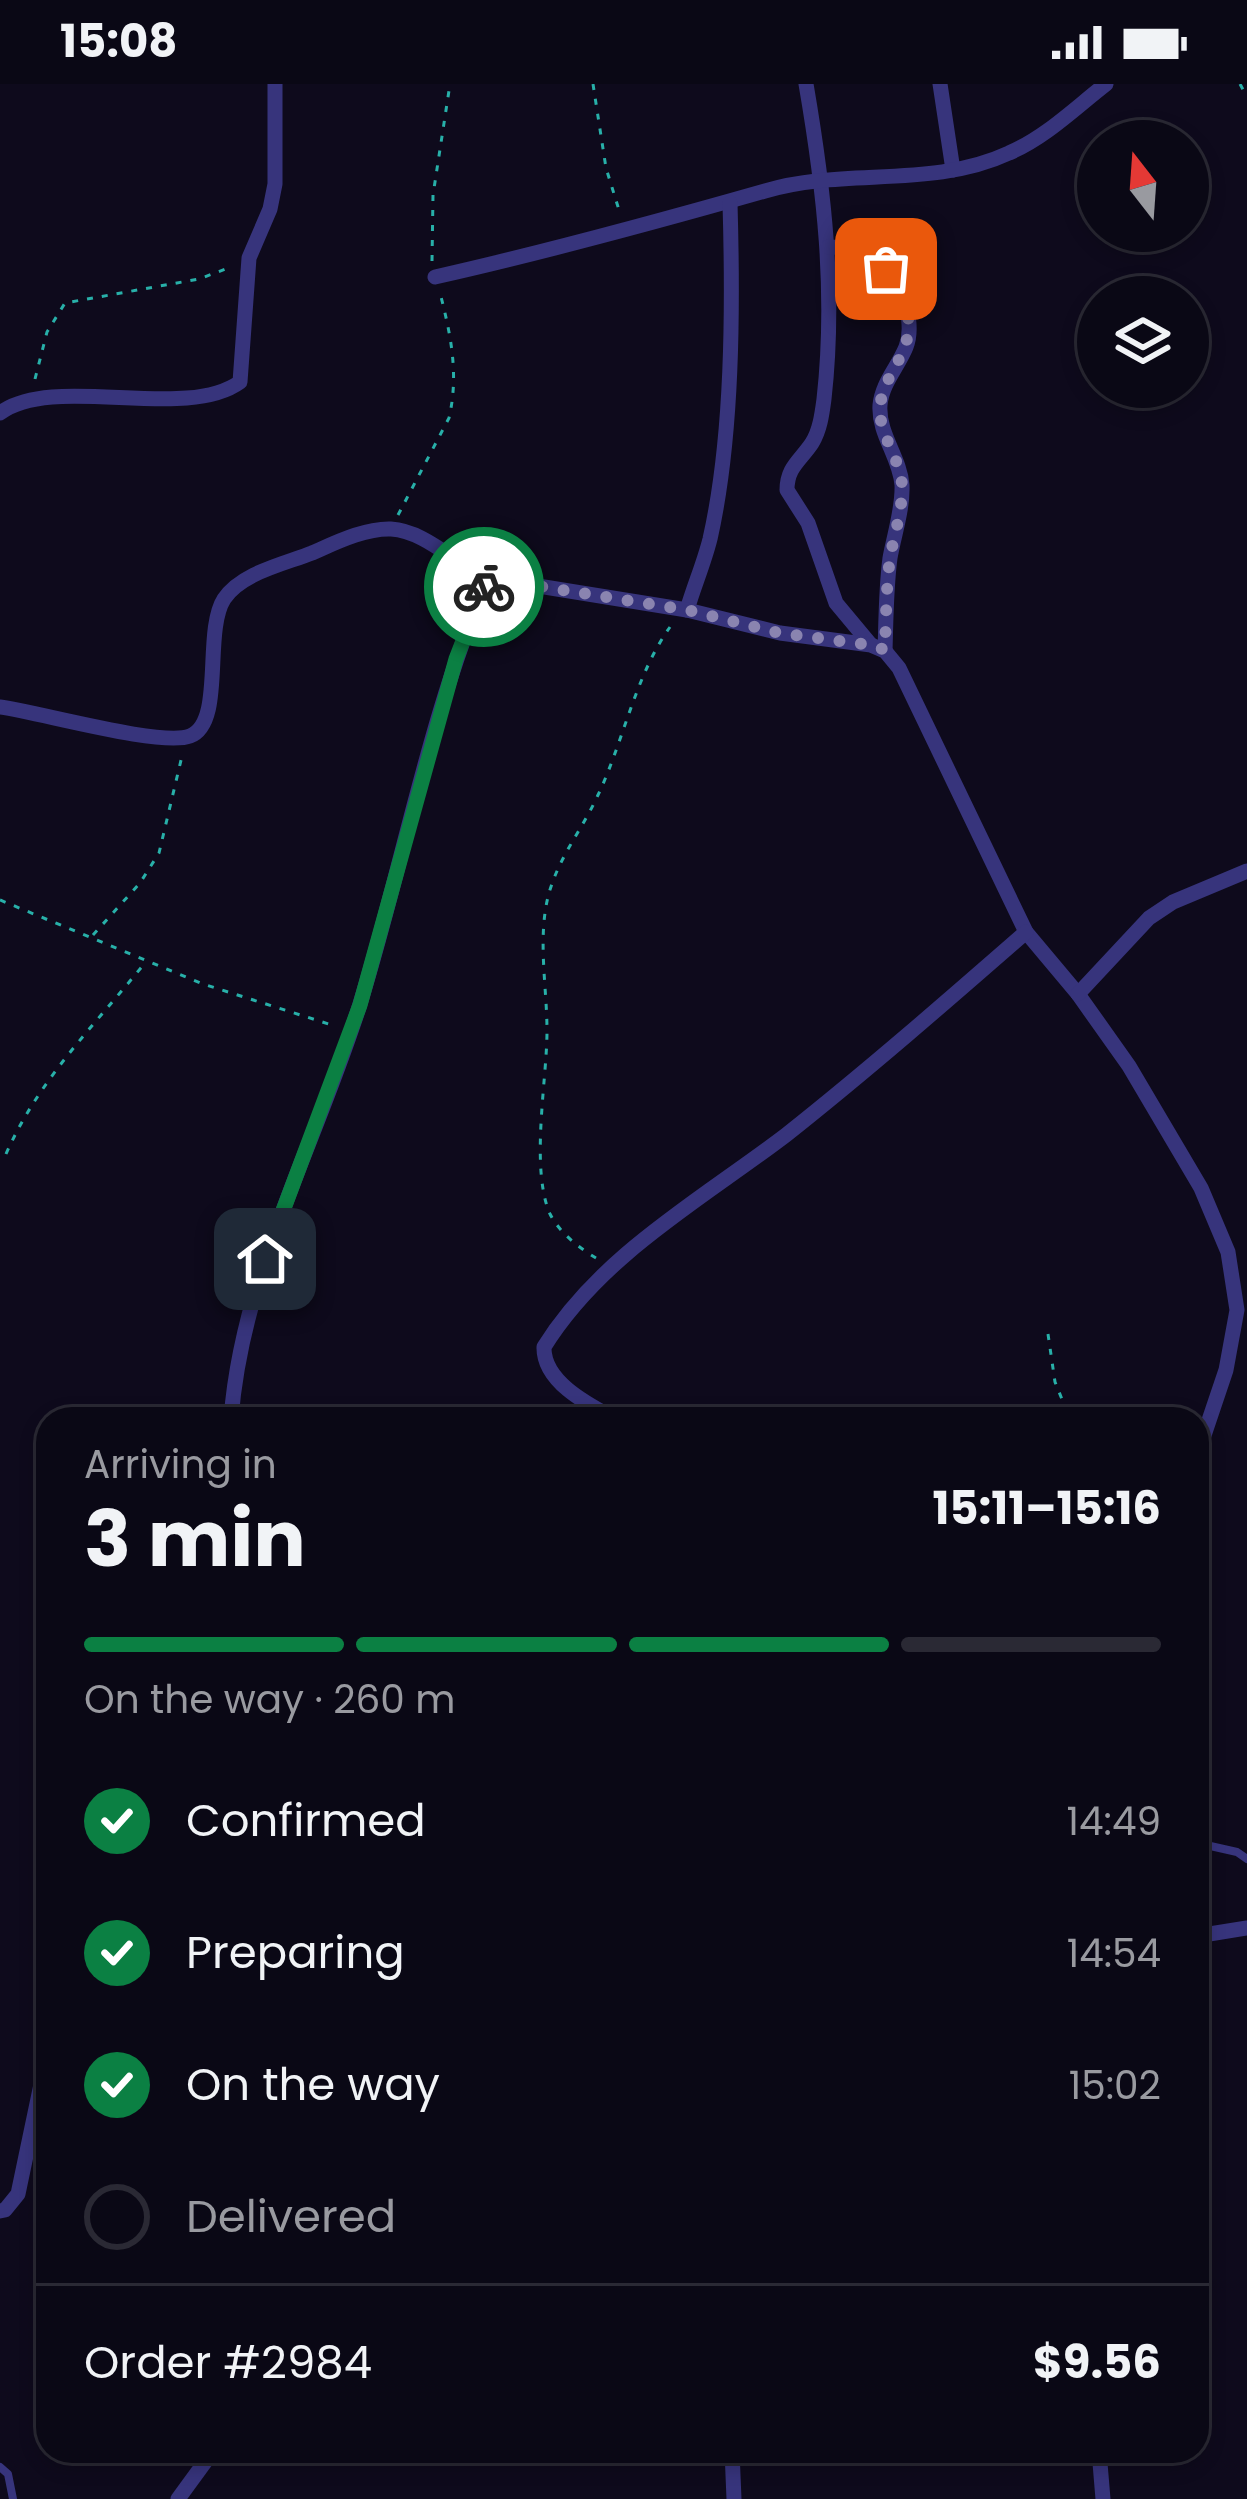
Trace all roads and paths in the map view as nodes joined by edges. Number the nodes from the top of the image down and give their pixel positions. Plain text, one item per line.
1 (275, 84) edge
2 (450, 84) edge
3 (593, 84) edge
4 (806, 84) edge
5 (940, 84) edge
6 (1106, 84) edge
7 (1240, 84) edge
8 (1247, 98) edge
9 (953, 170) junction
10 (823, 180) junction
11 (730, 203) junction
12 (625, 230) junction
13 (828, 248) junction
14 (249, 258) junction
15 (435, 277) junction
16 (31, 400) junction
17 (0, 412) edge
18 (391, 529) junction
19 (488, 578) junction
20 (687, 610) junction
21 (878, 648) junction
22 (0, 707) edge
23 (185, 738) junction
24 (1247, 871) edge
25 (0, 900) edge
26 (1026, 932) junction
27 (92, 937) junction
28 (146, 962) junction
29 (1078, 994) junction
30 (351, 1030) junction
31 (6, 1154) dead end
32 (612, 1269) junction
33 (1048, 1334) dead end
34 (232, 1407) edge
35 (595, 1407) edge
36 (1065, 1407) edge
37 (1209, 1420) edge
38 (1209, 1846) edge
39 (1247, 1859) edge
40 (1247, 1928) edge
41 (1209, 1934) edge
42 (36, 2108) edge
43 (0, 2211) edge
44 (204, 2463) edge
45 (732, 2463) edge
46 (1100, 2463) edge
47 (0, 2468) edge
48 (14, 2499) edge
49 (178, 2499) edge
50 (734, 2499) edge
51 (1102, 2499) edge

1 - 14 street
2 - 15 path
3 - 12 path
4 - 10 street
5 - 9 street
6 - 9 street
7 - 8 path
9 - 10 street
10 - 11 street
10 - 13 street
11 - 12 street
11 - 20 street
12 - 15 street
13 - 21 street
13 - 21 street
14 - 16 path
14 - 16 street
15 - 18 path
16 - 17 street
18 - 19 street
18 - 23 street
19 - 20 street
19 - 30 street
20 - 21 street
20 - 32 path
21 - 26 street
22 - 23 street
23 - 27 path
24 - 29 street
25 - 27 path
26 - 29 street
26 - 32 street
27 - 28 path
28 - 30 path
28 - 31 path
29 - 37 street
30 - 34 street
32 - 35 street
33 - 36 path
38 - 39 lane
40 - 41 street
42 - 43 street
44 - 49 street
45 - 50 street
46 - 51 street
47 - 48 lane

